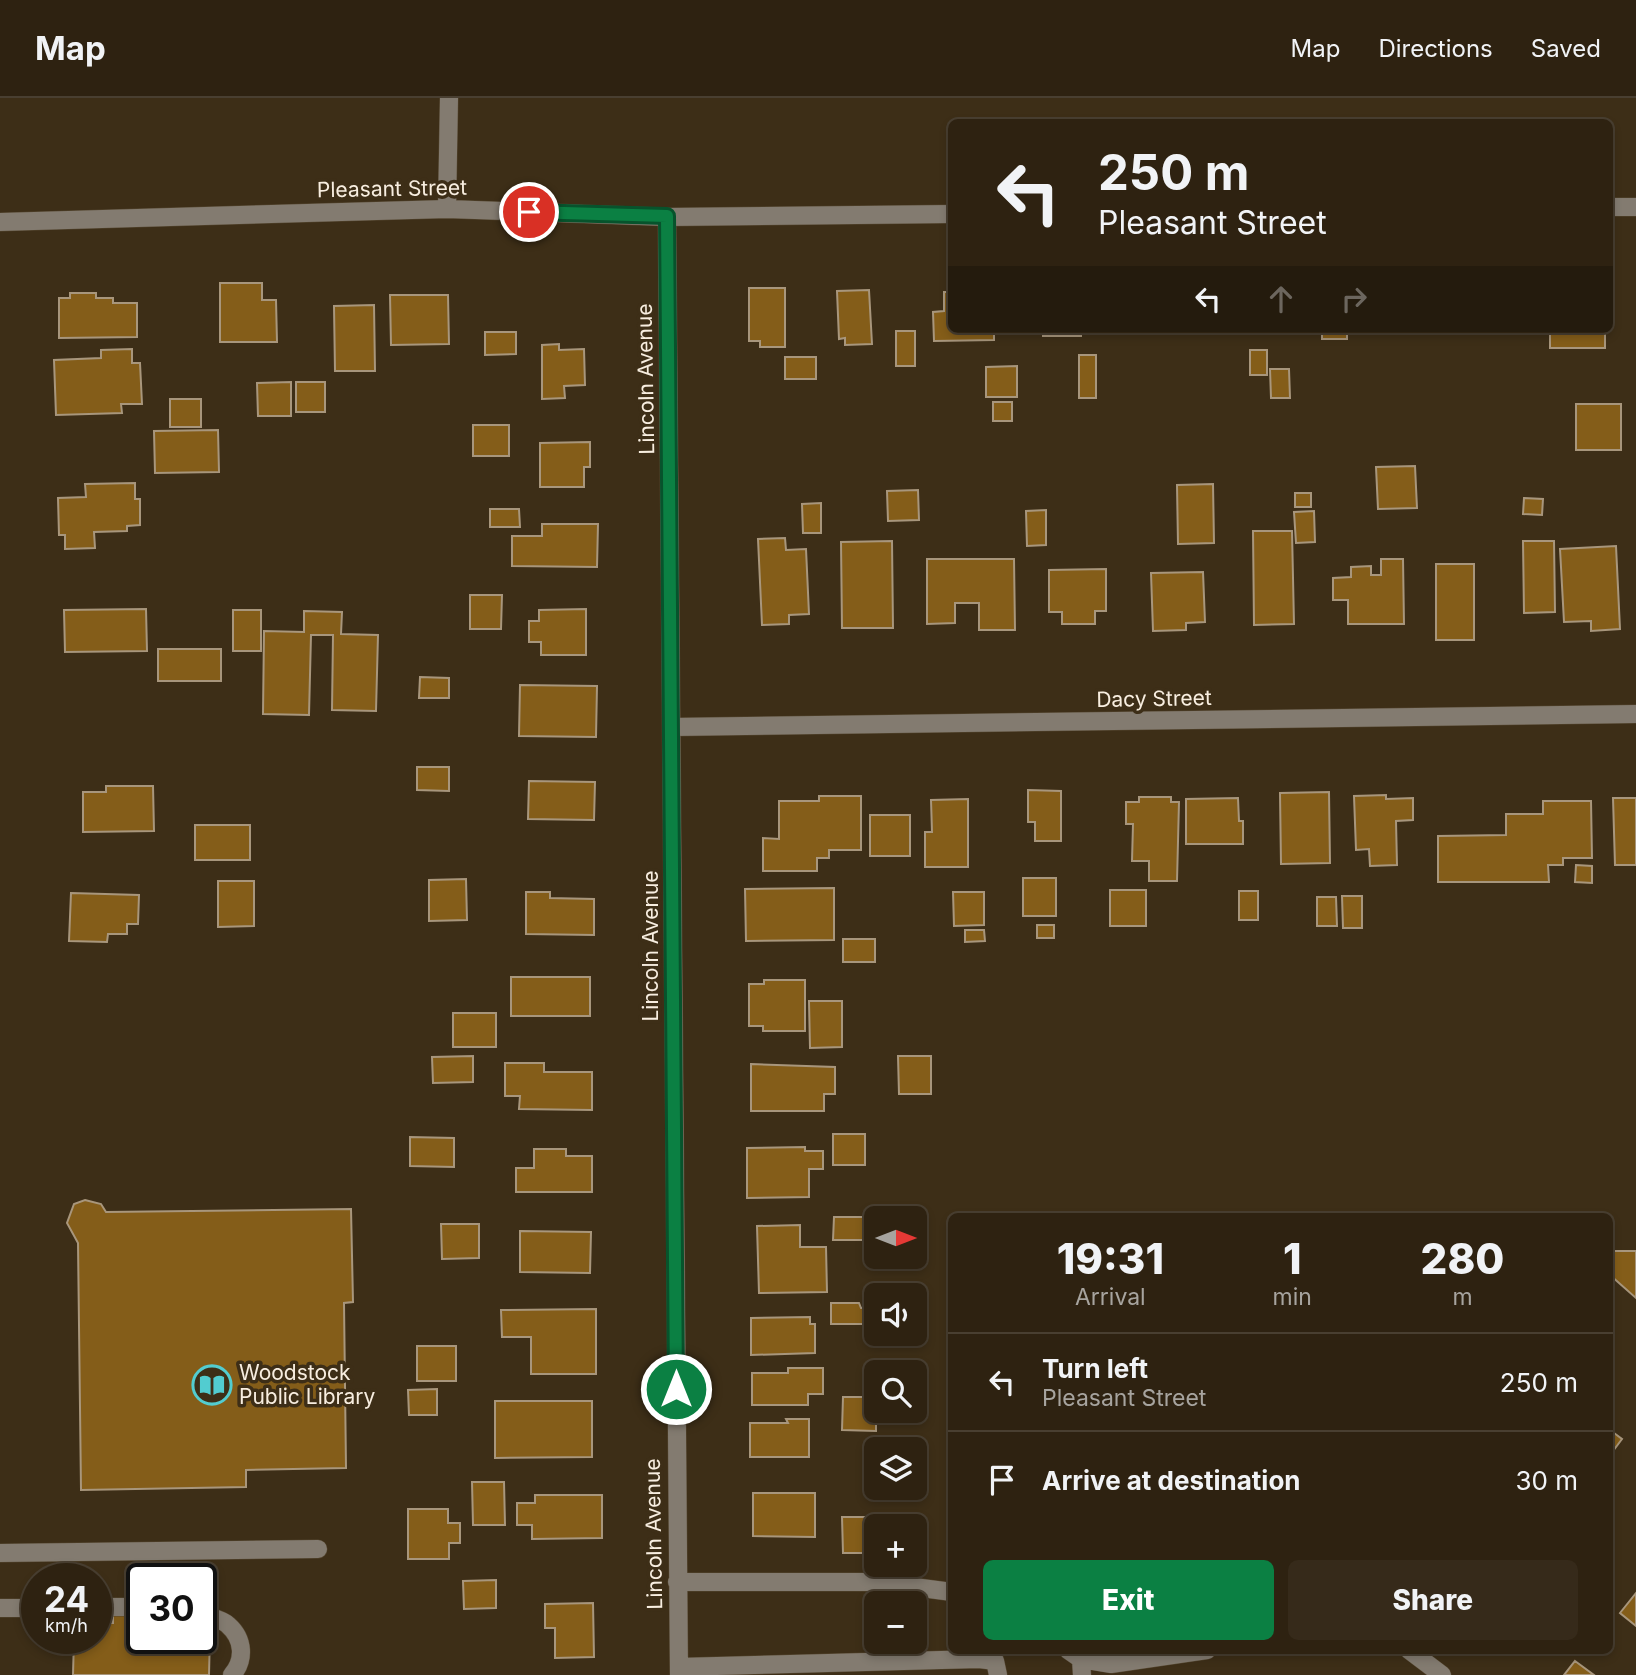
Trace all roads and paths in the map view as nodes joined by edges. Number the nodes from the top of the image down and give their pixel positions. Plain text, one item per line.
1 (449, 98) edge
2 (1636, 206) edge
3 (1613, 207) edge
4 (447, 209) junction
5 (948, 214) edge
6 (667, 216) junction
7 (0, 222) edge
8 (1636, 714) edge
9 (672, 727) junction
10 (318, 1549) dead end
11 (0, 1553) edge
12 (677, 1582) junction
13 (948, 1592) edge
14 (0, 1608) edge
15 (21, 1608) edge
16 (217, 1621) edge
17 (1180, 1654) edge
18 (1414, 1654) edge
19 (1077, 1662) edge
20 (679, 1671) edge
21 (232, 1675) edge
22 (998, 1675) edge
23 (1442, 1675) edge

1 - 4 street
2 - 3 street
4 - 6 street, Pleasant Street
4 - 7 street, Pleasant Street
5 - 6 street, Pleasant Street
6 - 9 street, Lincoln Avenue
8 - 9 street, Dacy Street
9 - 12 street, Lincoln Avenue
10 - 11 street
12 - 13 street
12 - 20 street, Lincoln Avenue
14 - 15 street
16 - 21 street
17 - 19 street
18 - 23 street
20 - 22 street

